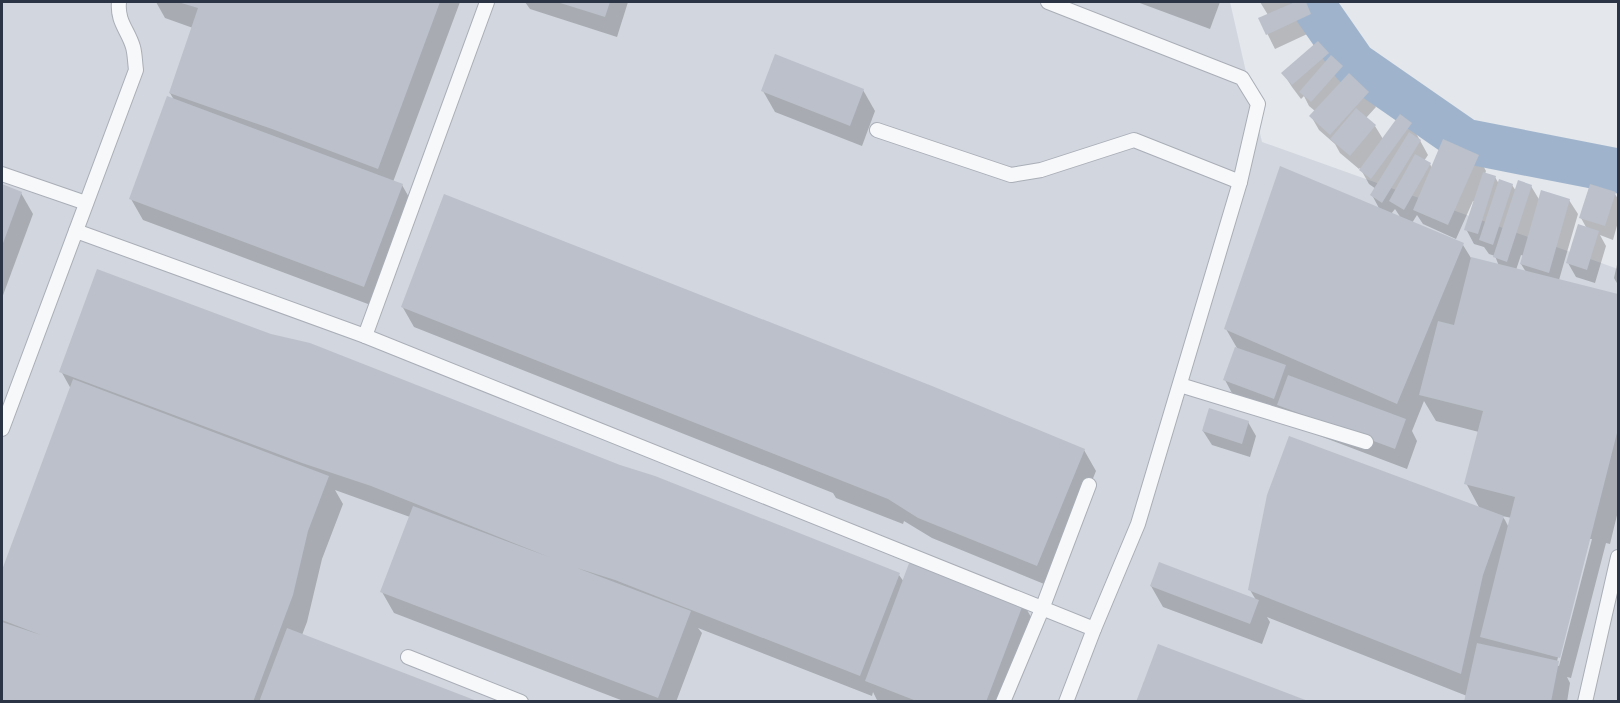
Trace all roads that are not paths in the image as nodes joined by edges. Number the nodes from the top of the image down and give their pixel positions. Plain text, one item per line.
1 (119, 2) edge
2 (487, 2) edge
3 (1048, 2) edge
4 (877, 130) dead end
5 (2, 174) edge
6 (1240, 182) junction
7 (86, 203) junction
8 (76, 231) junction
9 (365, 336) junction
10 (1180, 385) junction
11 (2, 429) edge
12 (1366, 442) dead end
13 (1089, 485) dead end
14 (1618, 557) edge
15 (1042, 609) junction
16 (1094, 629) junction
17 (408, 657) dead end
18 (521, 702) edge
19 (1003, 702) edge
20 (1066, 702) edge
21 (1585, 702) edge

1 - 7 lane
2 - 9 lane
3 - 6 lane
4 - 6 lane
5 - 7 lane
6 - 10 lane
7 - 8 lane
8 - 9 lane
8 - 11 lane
9 - 15 lane
10 - 12 lane
10 - 16 lane
13 - 15 lane
14 - 21 lane
15 - 16 lane
15 - 19 lane
16 - 20 lane
17 - 18 lane

